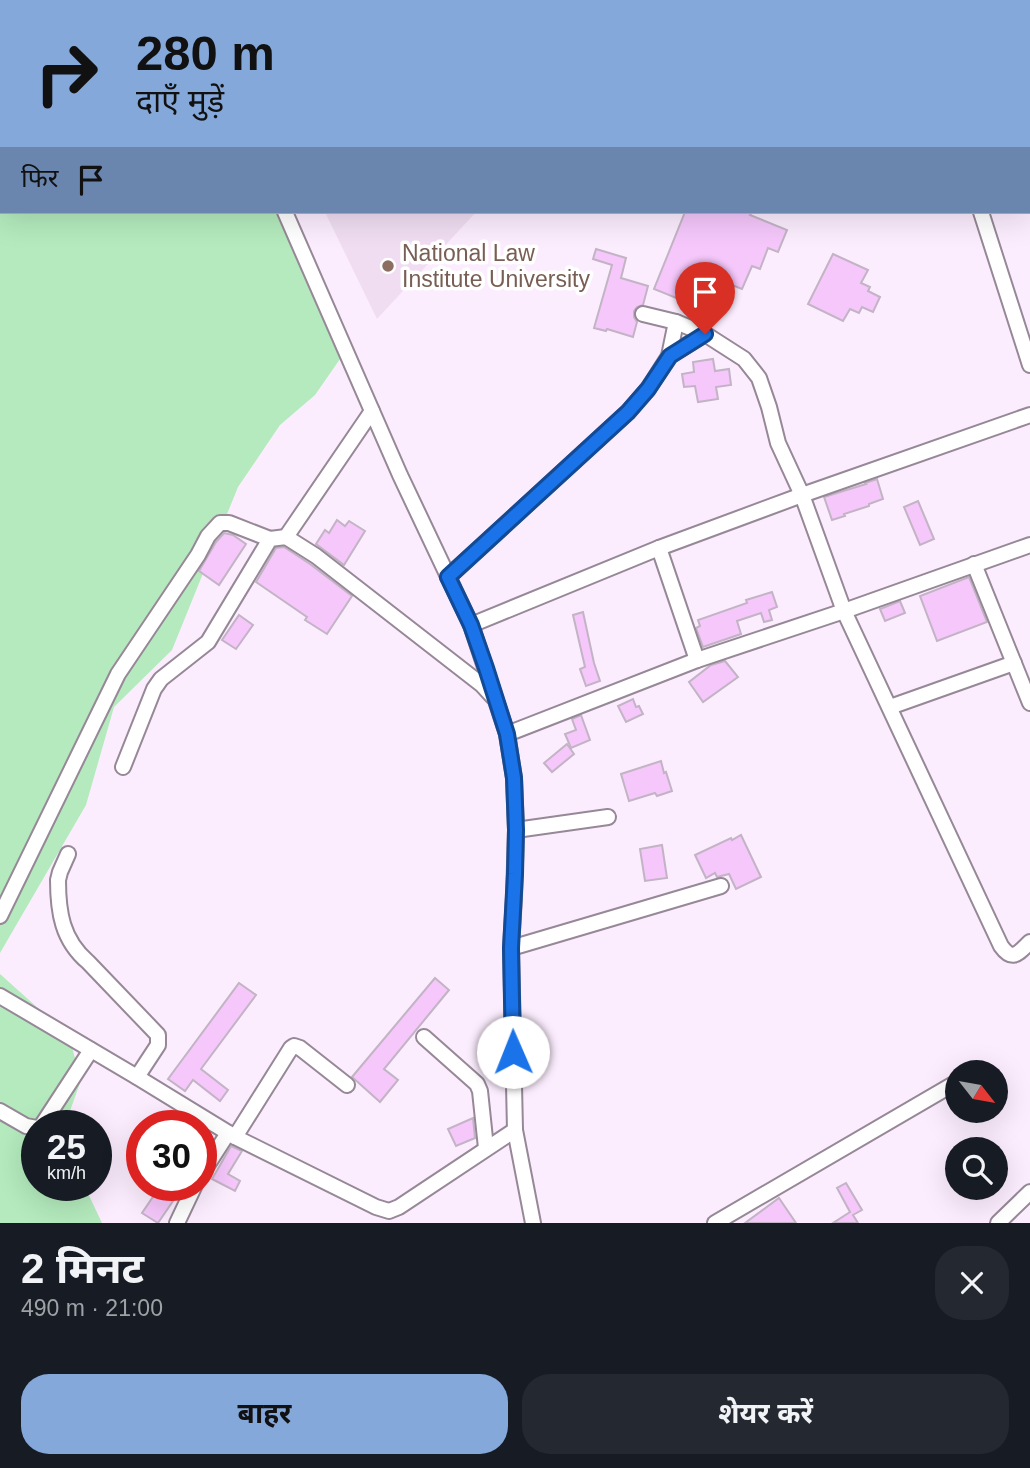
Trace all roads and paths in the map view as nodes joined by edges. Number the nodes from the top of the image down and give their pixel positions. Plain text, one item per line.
1 (286, 214) edge
2 (982, 214) edge
3 (643, 314) dead end
4 (676, 322) junction
5 (705, 334) junction
6 (670, 356) junction
7 (1030, 365) edge
8 (372, 411) junction
9 (1030, 415) edge
10 (802, 495) junction
11 (286, 537) junction
12 (270, 539) junction
13 (1030, 545) edge
14 (659, 548) junction
15 (974, 564) junction
16 (448, 577) junction
17 (844, 611) junction
18 (471, 625) junction
19 (697, 660) junction
20 (1014, 663) junction
21 (496, 700) junction
22 (1030, 702) edge
23 (890, 706) junction
24 (507, 734) junction
25 (122, 767) dead end
26 (608, 817) dead end
27 (516, 830) junction
28 (68, 853) dead end
29 (721, 886) dead end
30 (0, 916) edge
31 (1030, 942) edge
32 (511, 948) junction
33 (0, 996) edge
34 (424, 1037) dead end
35 (91, 1050) junction
36 (137, 1077) junction
37 (347, 1086) dead end
38 (945, 1089) edge
39 (52, 1110) edge
40 (0, 1111) edge
41 (21, 1123) edge
42 (515, 1130) junction
43 (232, 1135) junction
44 (486, 1148) junction
45 (217, 1154) edge
46 (1030, 1192) edge
47 (187, 1201) edge
48 (177, 1223) edge
49 (533, 1223) edge
50 (715, 1223) edge
51 (998, 1223) edge

1 - 8 street
2 - 7 street
3 - 4 street
4 - 5 street
4 - 6 street
5 - 6 street
5 - 10 street
6 - 16 street
8 - 11 street
8 - 16 street
9 - 10 street
10 - 14 street
10 - 17 street
11 - 12 street
11 - 21 street
12 - 25 street
12 - 30 street
13 - 15 street
14 - 18 street
14 - 19 street
15 - 17 street
15 - 20 street
16 - 18 street
17 - 19 street
17 - 23 street
18 - 21 street
19 - 24 street
20 - 22 street
20 - 23 street
21 - 24 street
23 - 31 street
24 - 27 street
26 - 27 street
27 - 32 street
28 - 36 street
29 - 32 street
32 - 42 street
33 - 35 street
34 - 44 street
35 - 36 street
35 - 39 street
36 - 43 street
37 - 43 street
38 - 50 street
40 - 41 street
42 - 44 street
42 - 49 street
43 - 44 street
43 - 45 street
46 - 51 street
47 - 48 street

